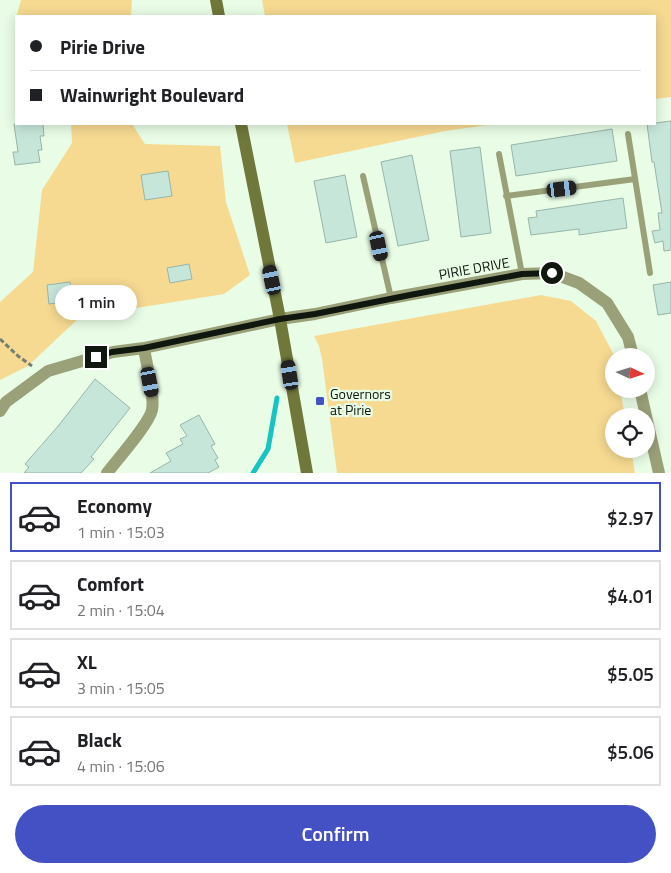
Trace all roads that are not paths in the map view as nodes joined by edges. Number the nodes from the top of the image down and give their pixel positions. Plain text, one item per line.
1 (216, 0) edge
2 (219, 15) edge
3 (241, 125) edge
4 (628, 134) dead end
5 (499, 154) dead end
6 (363, 176) dead end
7 (635, 179) junction
8 (506, 196) junction
9 (650, 273) dead end
10 (522, 274) junction
11 (391, 298) junction
12 (280, 319) junction
13 (144, 348) junction
14 (631, 348) edge
15 (0, 411) edge
16 (655, 455) edge
17 (107, 473) edge
18 (307, 473) edge
19 (659, 473) edge

1 - 2 main road
3 - 12 main road
4 - 7 lane
5 - 8 lane
6 - 11 lane
7 - 8 lane
7 - 9 lane
8 - 10 lane
10 - 11 street, PIRIE DRIVE
10 - 14 street, PIRIE DRIVE
11 - 12 street, PIRIE DRIVE
12 - 13 street, PIRIE DRIVE
12 - 18 main road
13 - 15 street, PIRIE DRIVE
13 - 17 street
16 - 19 street

